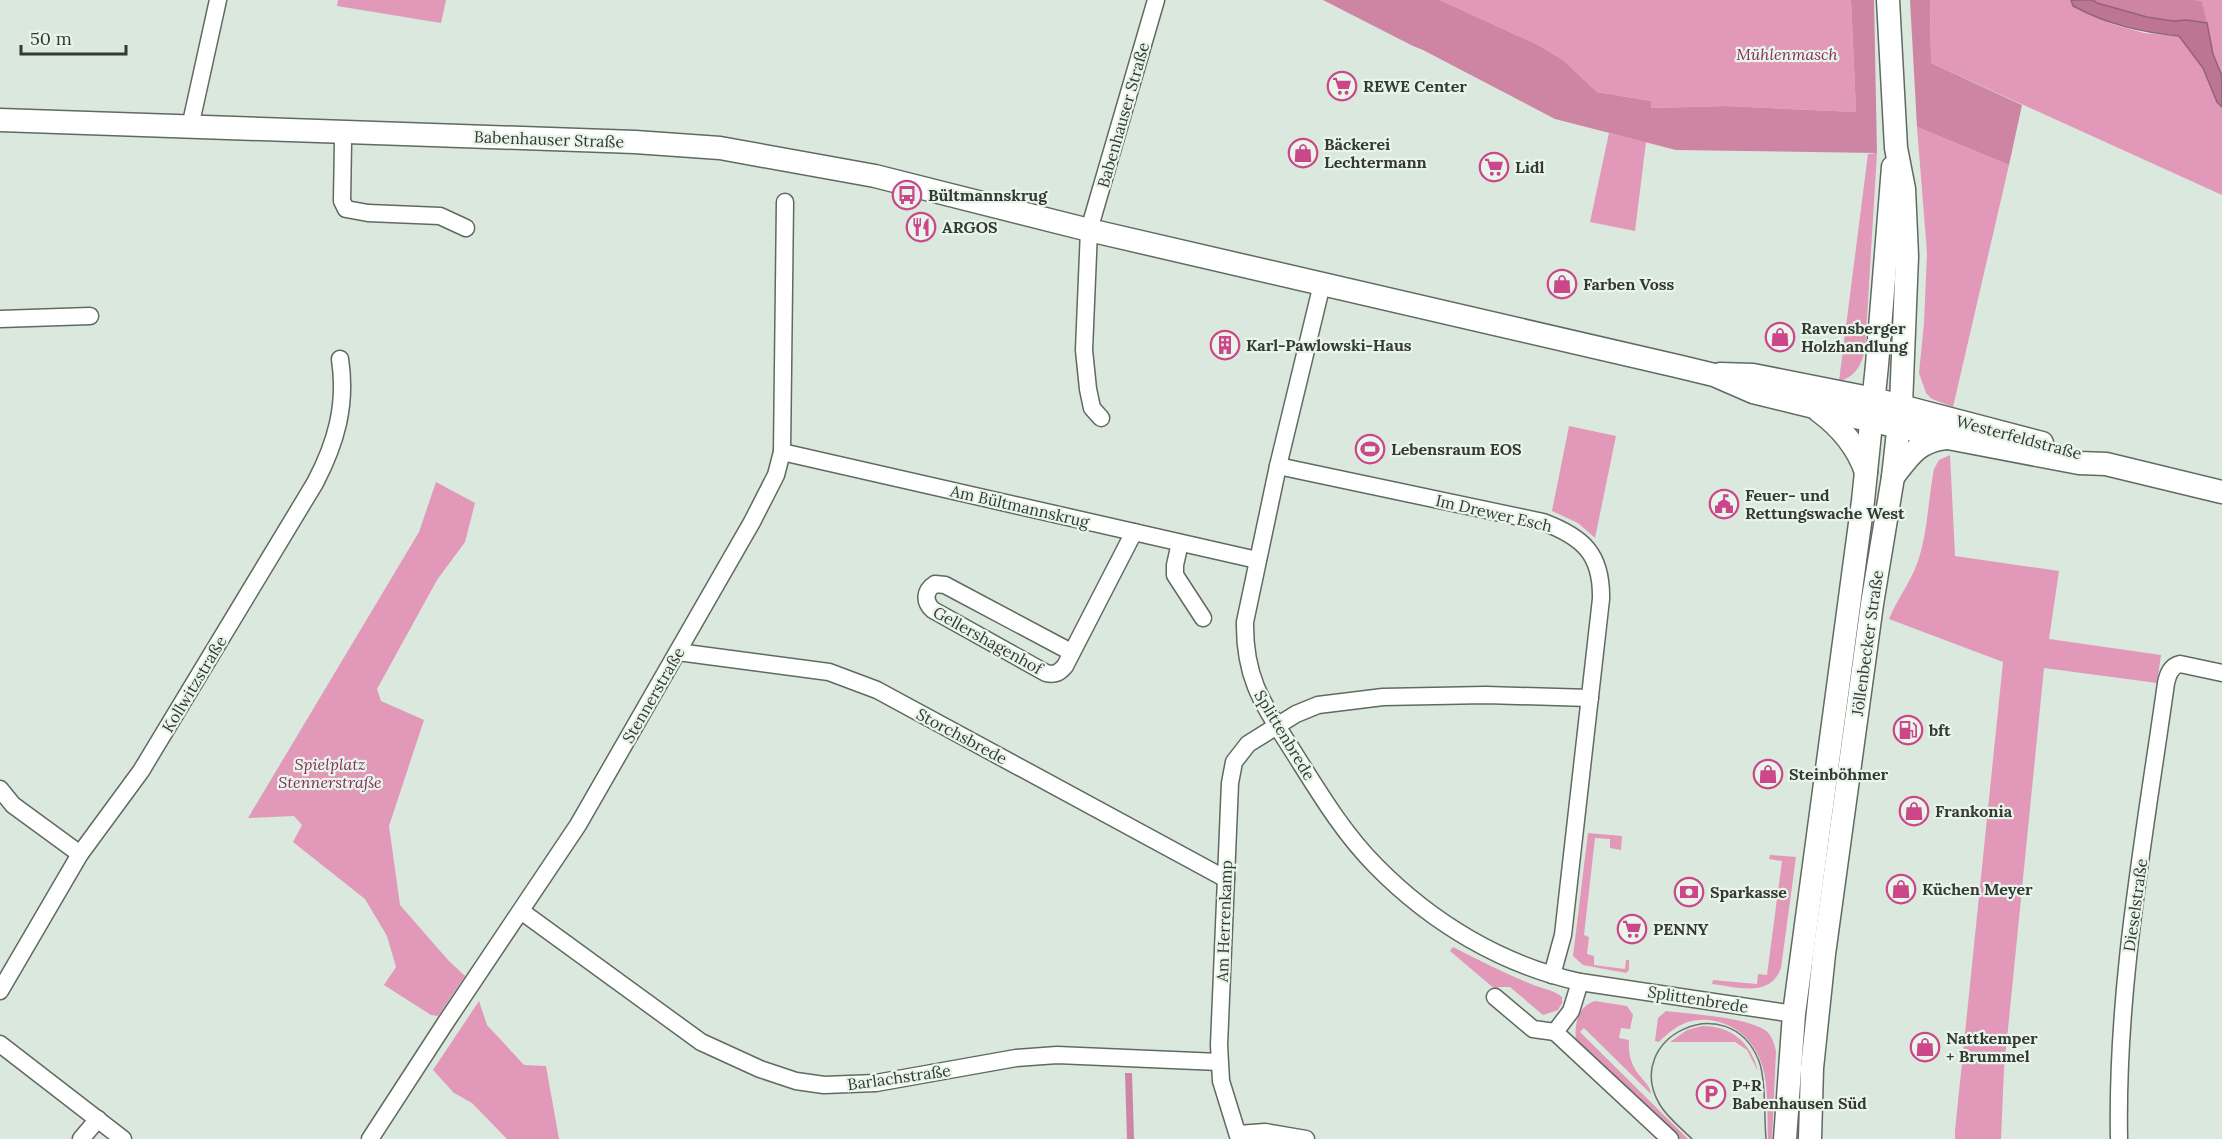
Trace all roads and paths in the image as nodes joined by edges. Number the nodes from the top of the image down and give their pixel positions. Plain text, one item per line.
1 (218, 0) edge
2 (1156, 0) edge
3 (1888, 0) edge
4 (0, 120) edge
5 (190, 127) junction
6 (340, 133) junction
7 (1896, 148) junction
8 (785, 202) dead end
9 (466, 228) dead end
10 (1089, 230) junction
11 (1322, 284) junction
12 (90, 315) dead end
13 (0, 319) edge
14 (340, 359) dead end
15 (1714, 375) junction
16 (1813, 407) junction
17 (1873, 410) junction
18 (1900, 417) junction
19 (1101, 418) dead end
20 (1948, 438) junction
21 (782, 452) junction
22 (2106, 464) junction
23 (1278, 466) junction
24 (1866, 472) junction
25 (1893, 477) junction
26 (2222, 492) edge
27 (1134, 532) junction
28 (1180, 543) junction
29 (1257, 560) junction
30 (1203, 618) dead end
31 (678, 652) junction
32 (1071, 652) junction
33 (2222, 672) edge
34 (1590, 698) junction
35 (1277, 726) junction
36 (0, 789) edge
37 (80, 854) junction
38 (1226, 879) junction
39 (521, 911) junction
40 (1552, 975) junction
41 (1580, 982) junction
42 (0, 991) edge
43 (1495, 997) dead end
44 (1794, 1014) junction
45 (1817, 1016) junction
46 (1555, 1032) junction
47 (0, 1044) edge
48 (1219, 1062) junction
49 (98, 1119) junction
50 (1238, 1136) edge
51 (81, 1139) edge
52 (123, 1139) edge
53 (370, 1139) edge
54 (1306, 1139) edge
55 (1670, 1139) edge
56 (1785, 1139) edge
57 (1810, 1139) edge
58 (2119, 1139) edge

1 - 5 street
2 - 10 street, Babenhauser Straße
3 - 7 main road, Jöllenbecker Straße
4 - 5 main road, Babenhauser Straße
5 - 6 main road, Babenhauser Straße
6 - 9 street
6 - 10 main road, Babenhauser Straße
7 - 17 main road, Jöllenbecker Straße
7 - 18 main road, Jöllenbecker Straße
8 - 21 street, Stennerstraße
10 - 11 main road
10 - 19 street, Babenhauser Straße
11 - 15 main road
11 - 23 street, Splittenbrede
12 - 13 street
14 - 37 street, Kollwitzstraße
15 - 16 main road
15 - 17 main road
16 - 17 main road
16 - 24 main road
17 - 18 main road
17 - 24 main road, Jöllenbecker Straße
18 - 20 main road, Westerfeldstraße
18 - 22 main road, Westerfeldstraße
18 - 25 main road, Jöllenbecker Straße
20 - 22 main road, Westerfeldstraße
20 - 25 main road
21 - 27 street, Am Bültmannskrug
21 - 31 street, Stennerstraße
22 - 26 main road
23 - 29 street, Splittenbrede
23 - 34 street, Im Drewer Esch
24 - 44 main road, Jöllenbecker Straße
25 - 45 main road, Jöllenbecker Straße
27 - 28 street, Am Bültmannskrug
27 - 32 street, Gellershagenhof
28 - 29 street, Am Bültmannskrug
28 - 30 street
29 - 35 street, Splittenbrede
31 - 38 street, Storchsbrede
31 - 39 street, Stennerstraße
32 - 32 street, Gellershagenhof
33 - 58 street, Dieselstraße
34 - 35 street
34 - 40 street, Im Drewer Esch
35 - 38 street, Am Herrenkamp
35 - 40 street, Splittenbrede
36 - 37 street
37 - 42 street, Kollwitzstraße
38 - 48 street, Am Herrenkamp
39 - 48 street, Barlachstraße
39 - 53 street, Stennerstraße
40 - 41 street, Splittenbrede
41 - 44 street, Splittenbrede
41 - 46 street
43 - 46 street
44 - 45 main road, Splittenbrede
44 - 56 main road, Jöllenbecker Straße
45 - 57 main road, Jöllenbecker Straße
46 - 55 street
47 - 49 street
48 - 50 street, Am Herrenkamp
49 - 51 street
49 - 52 street
50 - 54 street, Am Herrenkamp

